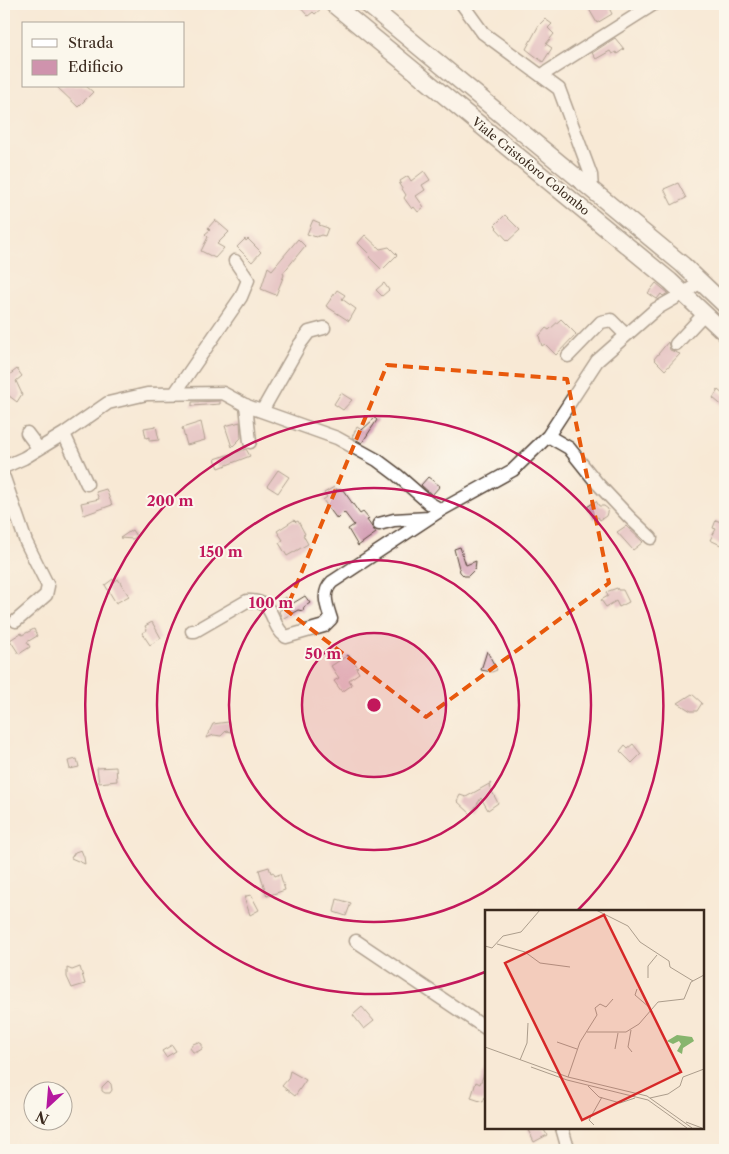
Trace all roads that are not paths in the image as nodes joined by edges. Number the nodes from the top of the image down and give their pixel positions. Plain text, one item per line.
1 (333, 4) edge
2 (366, 4) edge
3 (462, 4) edge
4 (654, 4) edge
5 (542, 75) junction
6 (592, 190) junction
7 (235, 261) dead end
8 (702, 281) junction
9 (684, 293) junction
10 (725, 305) edge
11 (705, 314) junction
12 (324, 328) dead end
13 (725, 333) edge
14 (626, 335) junction
15 (676, 344) dead end
16 (568, 356) dead end
17 (175, 393) junction
18 (246, 405) junction
19 (262, 411) junction
20 (27, 433) dead end
21 (64, 434) junction
22 (548, 436) junction
23 (250, 442) dead end
24 (39, 449) junction
25 (4, 467) edge
26 (4, 478) edge
27 (87, 484) dead end
28 (441, 510) junction
29 (429, 518) junction
30 (379, 524) dead end
31 (651, 538) dead end
32 (16, 621) dead end
33 (192, 631) dead end
34 (356, 941) dead end
35 (485, 1029) edge
36 (562, 1129) edge
37 (570, 1150) edge

1 - 9 main road, Viale Cristoforo Colombo
2 - 6 main road, Viale Cristoforo Colombo
3 - 5 street
4 - 5 street
5 - 6 street
6 - 8 main road, Viale Cristoforo Colombo
7 - 17 street
8 - 9 street
8 - 10 main road, Viale Cristoforo Colombo
9 - 11 main road, Viale Cristoforo Colombo
9 - 14 street
11 - 13 main road, Viale Cristoforo Colombo
11 - 15 street
12 - 19 street
14 - 16 street
14 - 22 street
17 - 18 street
17 - 21 street
18 - 19 street
18 - 23 street
19 - 28 street
20 - 24 street
21 - 24 street
21 - 27 street
22 - 28 street
22 - 31 street
24 - 25 street
26 - 32 street
28 - 29 street
29 - 30 street
29 - 33 street
34 - 35 street
36 - 37 street

